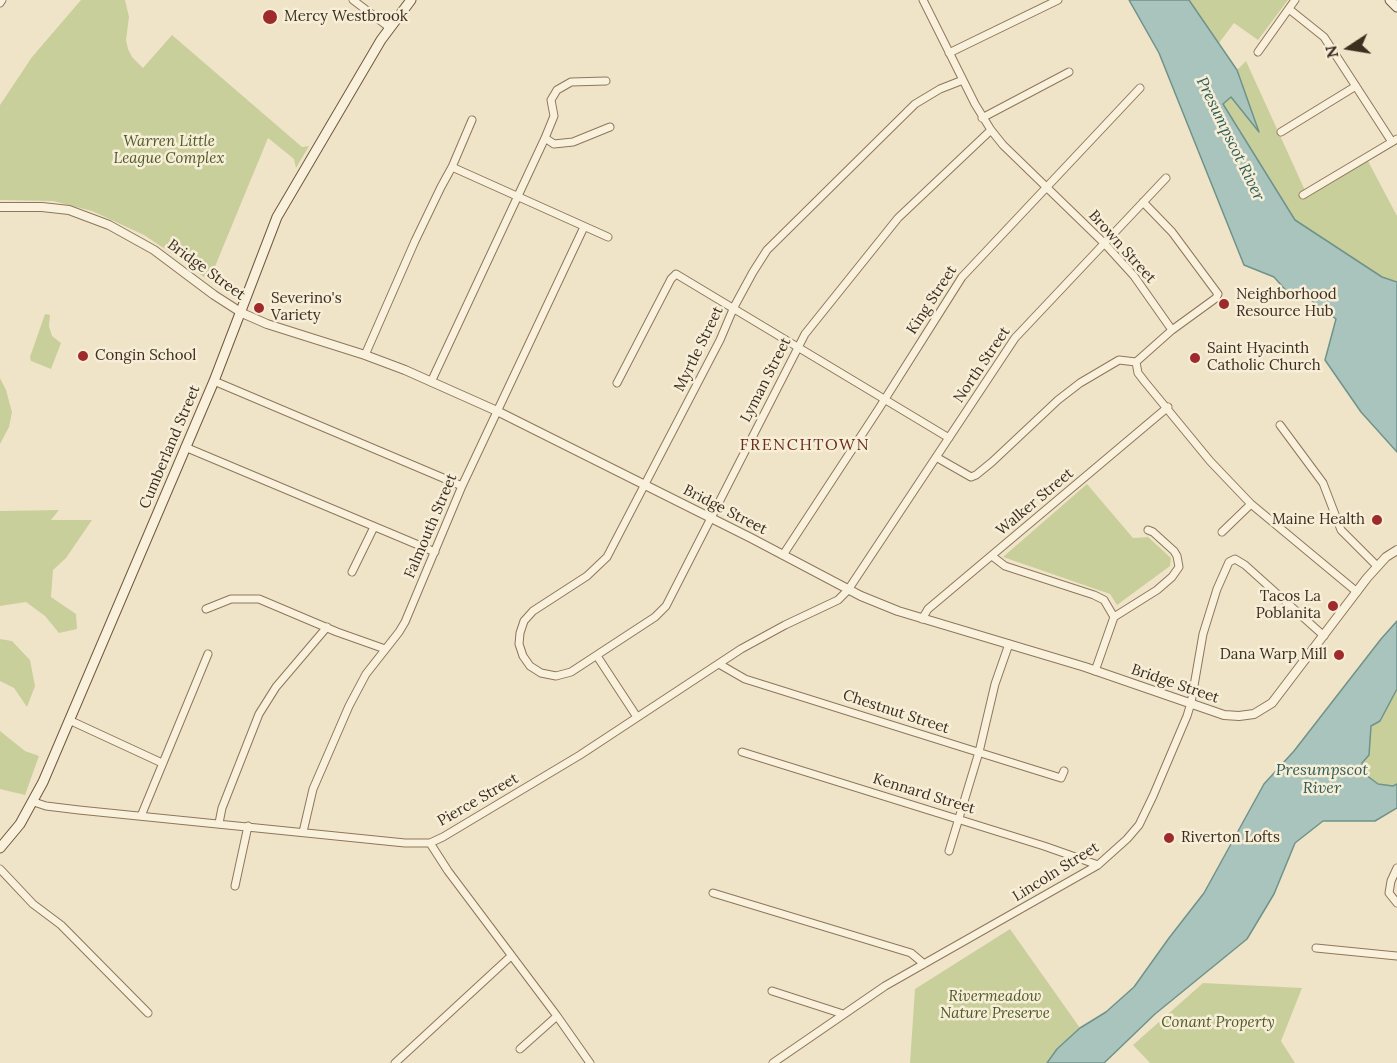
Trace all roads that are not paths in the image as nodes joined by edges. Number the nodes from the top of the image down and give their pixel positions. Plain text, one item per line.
1 (353, 0) edge
2 (411, 0) edge
3 (923, 0) edge
4 (1058, 0) edge
5 (1295, 0) edge
6 (1390, 0) edge
7 (1397, 7) edge
8 (1289, 9) junction
9 (390, 28) junction
10 (1258, 52) dead end
11 (949, 53) junction
12 (1069, 72) dead end
13 (963, 80) junction
14 (606, 81) dead end
15 (1356, 86) junction
16 (1140, 88) dead end
17 (982, 118) junction
18 (472, 120) dead end
19 (610, 127) dead end
20 (991, 130) junction
21 (1281, 132) dead end
22 (545, 138) junction
23 (1394, 141) edge
24 (452, 167) junction
25 (1166, 178) dead end
26 (1046, 187) junction
27 (1303, 195) dead end
28 (517, 197) junction
29 (1143, 202) junction
30 (0, 207) edge
31 (584, 227) junction
32 (608, 237) dead end
33 (1104, 243) junction
34 (734, 307) junction
35 (242, 313) junction
36 (1172, 330) junction
37 (798, 345) junction
38 (365, 355) junction
39 (1136, 362) junction
40 (214, 381) junction
41 (431, 382) junction
42 (617, 383) dead end
43 (885, 399) junction
44 (1168, 407) junction
45 (497, 411) junction
46 (1280, 425) dead end
47 (949, 438) junction
48 (186, 447) junction
49 (936, 457) junction
50 (646, 485) junction
51 (462, 486) junction
52 (1251, 504) junction
53 (710, 518) junction
54 (374, 527) junction
55 (1148, 530) dead end
56 (1222, 532) dead end
57 (1397, 550) edge
58 (435, 552) junction
59 (783, 555) junction
60 (992, 556) junction
61 (1377, 566) junction
62 (352, 572) dead end
63 (848, 590) junction
64 (1357, 592) junction
65 (206, 609) dead end
66 (1114, 617) junction
67 (922, 619) junction
68 (327, 627) junction
69 (1324, 636) junction
70 (1009, 644) junction
71 (386, 649) junction
72 (208, 654) dead end
73 (597, 656) junction
74 (719, 664) junction
75 (530, 666) joint
76 (1095, 671) junction
77 (1191, 704) junction
78 (637, 717) junction
79 (69, 720) junction
80 (742, 752) dead end
81 (979, 752) junction
82 (162, 763) junction
83 (1064, 771) dead end
84 (34, 802) junction
85 (141, 816) junction
86 (959, 819) junction
87 (219, 823) junction
88 (248, 826) junction
89 (303, 832) junction
90 (430, 843) junction
91 (0, 848) edge
92 (949, 851) dead end
93 (1098, 865) junction
94 (1397, 868) edge
95 (0, 869) edge
96 (235, 886) dead end
97 (713, 893) dead end
98 (1395, 901) edge
99 (1316, 948) dead end
100 (511, 956) junction
101 (1397, 956) edge
102 (924, 964) junction
103 (772, 991) dead end
104 (148, 1013) dead end
105 (843, 1014) junction
106 (557, 1016) junction
107 (520, 1049) dead end
108 (395, 1063) edge
109 (590, 1063) edge
110 (773, 1063) edge

1 - 9 street
2 - 9 main road, Cumberland Street
3 - 11 street, Brown Street
4 - 11 street
5 - 8 street
6 - 7 main road
8 - 10 street
8 - 15 street
9 - 35 main road, Cumberland Street
11 - 13 street, Brown Street
12 - 17 street
13 - 17 street, Brown Street
13 - 34 street, Myrtle Street
14 - 22 street
15 - 21 street
15 - 23 street
16 - 26 street, King Street
17 - 20 street, Brown Street
18 - 24 street
19 - 22 street
20 - 26 street, Brown Street
20 - 37 street, Lyman Street
22 - 28 street
23 - 27 street
24 - 28 street
24 - 38 street
25 - 29 street, North Street
26 - 33 street, Brown Street
26 - 43 street, King Street
28 - 31 street
28 - 41 street
29 - 33 street, North Street
29 - 36 street
30 - 35 street, Bridge Street
31 - 32 street
31 - 45 street, Falmouth Street
33 - 36 street, Brown Street
33 - 47 street, North Street
34 - 37 street
34 - 42 street
34 - 50 street, Myrtle Street
35 - 38 street, Bridge Street
35 - 40 main road, Cumberland Street
36 - 39 street
37 - 43 street
37 - 53 street, Lyman Street
38 - 41 street, Bridge Street
39 - 44 street
39 - 49 street
40 - 48 main road, Cumberland Street
40 - 51 street
41 - 45 street, Bridge Street
43 - 47 street
43 - 59 street, King Street
44 - 52 street
44 - 60 street, Walker Street
45 - 50 street, Bridge Street
45 - 51 street, Falmouth Street
46 - 61 street
47 - 49 street, North Street
48 - 54 street
48 - 79 main road, Cumberland Street
49 - 63 street, North Street
50 - 53 street, Bridge Street
50 - 75 street, Myrtle Street
51 - 58 street, Falmouth Street
52 - 56 street
52 - 64 street
53 - 59 street, Bridge Street
53 - 73 street, Lyman Street
54 - 58 street
54 - 62 street
55 - 66 street
57 - 61 street, Bridge Street
58 - 71 street, Falmouth Street
59 - 63 street, Bridge Street
60 - 66 street
60 - 67 street, Walker Street
61 - 64 street, Bridge Street
63 - 67 street, Bridge Street
63 - 74 street, Pierce Street
64 - 69 street, Bridge Street
65 - 68 street
66 - 76 street
67 - 70 street, Bridge Street
68 - 71 street
68 - 87 street
69 - 77 street, Bridge Street
69 - 77 street, Lincoln Street
70 - 76 street, Bridge Street
70 - 81 street
71 - 89 street, Falmouth Street
72 - 82 street
73 - 75 street, Lyman Street
73 - 78 street
74 - 78 street, Pierce Street
74 - 81 street, Chestnut Street
76 - 77 street, Bridge Street
77 - 93 street, Lincoln Street
78 - 90 street, Pierce Street
79 - 82 street
79 - 84 main road, Cumberland Street
80 - 86 street, Kennard Street
81 - 83 street, Chestnut Street
81 - 86 street
82 - 85 street
84 - 85 street, Pierce Street
84 - 91 main road, Cumberland Street
85 - 87 street, Pierce Street
86 - 92 street
86 - 93 street, Kennard Street
87 - 88 street, Pierce Street
88 - 89 street, Pierce Street
88 - 96 street
89 - 90 street, Pierce Street
90 - 100 street
93 - 102 street, Lincoln Street
94 - 98 street
95 - 104 street
97 - 102 street
99 - 101 street
100 - 106 street
100 - 108 street
102 - 105 street, Lincoln Street
103 - 105 street
105 - 110 street, Lincoln Street
106 - 107 street
106 - 109 street

